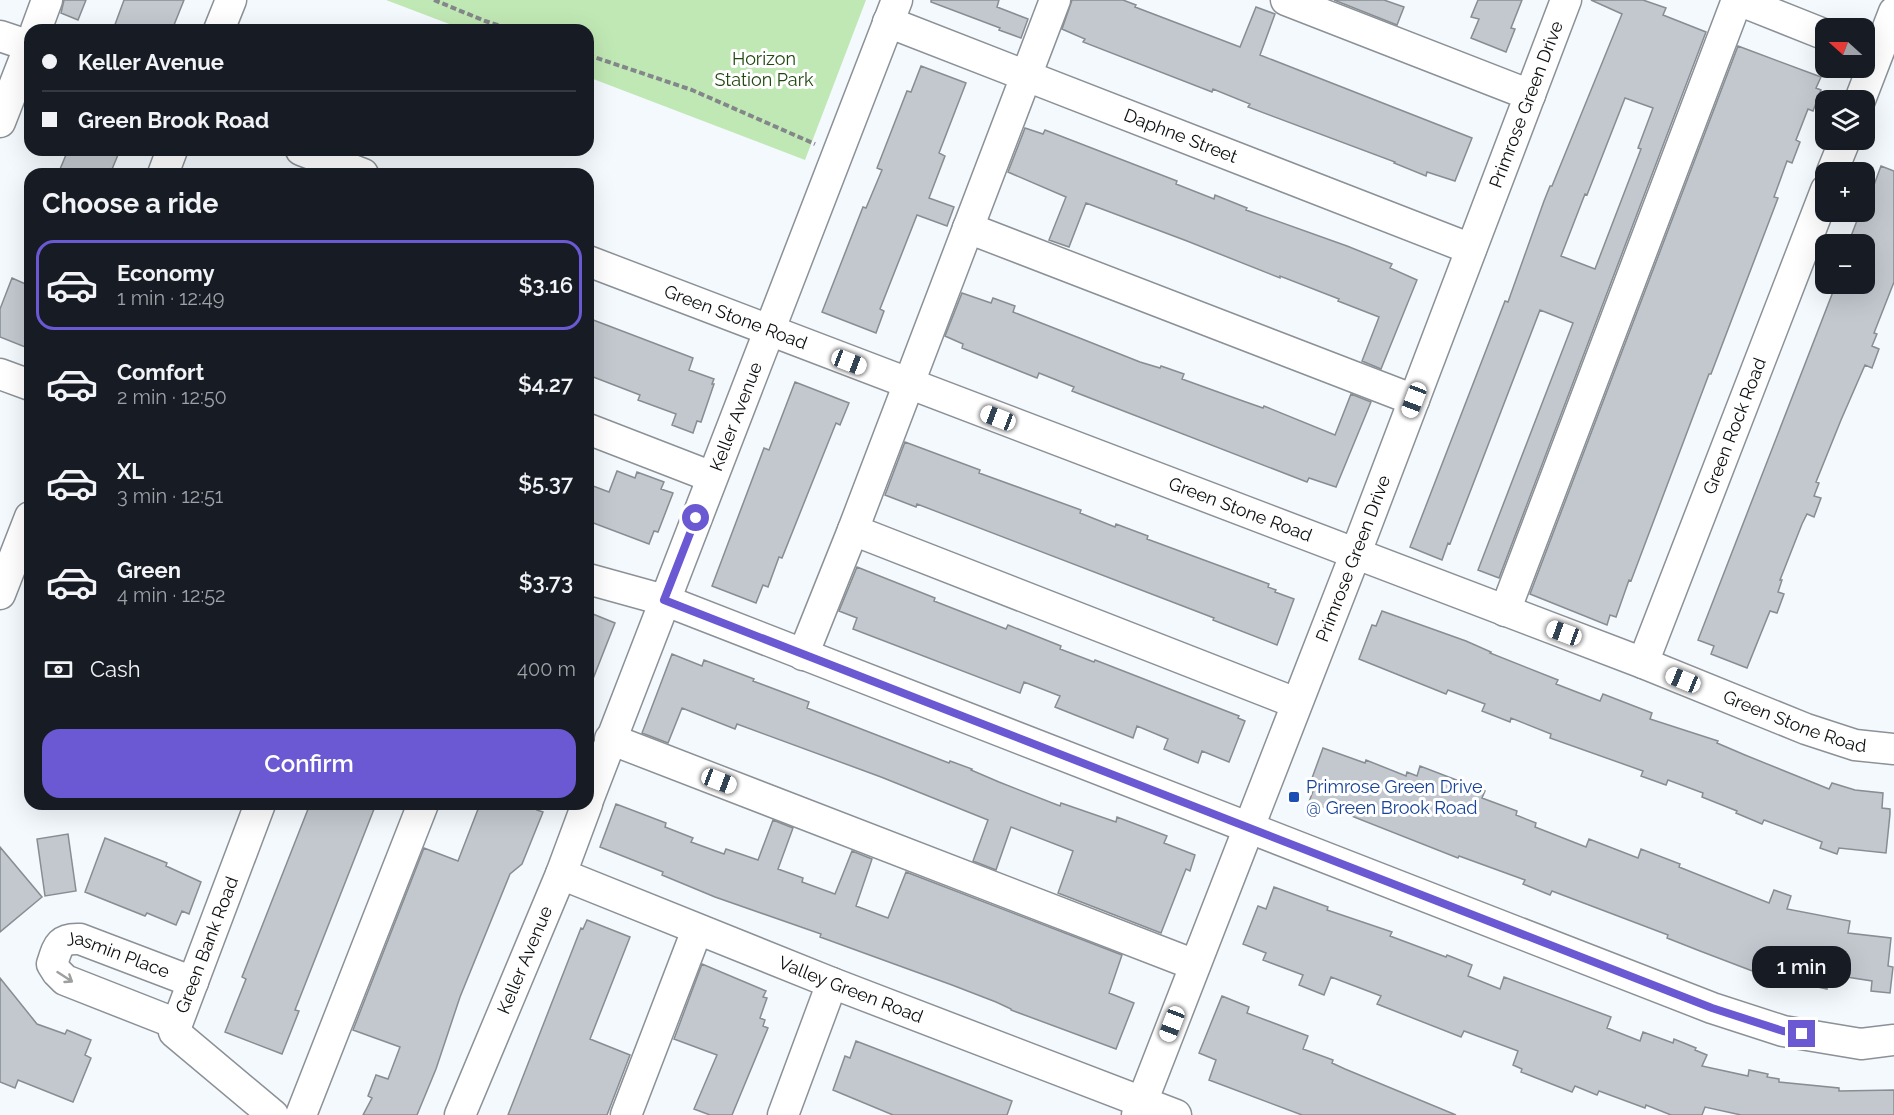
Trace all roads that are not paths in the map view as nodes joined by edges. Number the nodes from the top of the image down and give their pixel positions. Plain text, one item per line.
1 (47, 0) edge
2 (231, 0) edge
3 (1055, 0) edge
4 (1286, 0) edge
5 (1566, 0) edge
6 (1737, 0) edge
7 (893, 11) edge
8 (1894, 12) edge
9 (38, 24) edge
10 (221, 24) edge
11 (1815, 31) edge
12 (0, 36) edge
13 (24, 44) edge
14 (1879, 56) edge
15 (24, 61) edge
16 (1026, 75) junction
17 (1864, 90) edge
18 (1530, 94) junction
19 (0, 122) edge
20 (311, 156) edge
21 (331, 168) edge
22 (1815, 218) edge
23 (968, 228) junction
24 (1471, 249) junction
25 (594, 263) edge
26 (769, 331) junction
27 (0, 374) edge
28 (24, 383) edge
29 (909, 384) junction
30 (1414, 400) junction
31 (594, 431) edge
32 (712, 477) junction
33 (853, 530) junction
34 (24, 532) edge
35 (1355, 555) junction
36 (594, 581) edge
37 (0, 594) edge
38 (664, 600) junction
39 (1505, 611) junction
40 (803, 655) junction
41 (1643, 663) junction
42 (1296, 703) junction
43 (610, 740) junction
44 (1894, 749) edge
45 (594, 783) edge
46 (258, 810) edge
47 (421, 810) edge
48 (584, 810) edge
49 (1249, 828) junction
50 (561, 874) junction
51 (698, 930) junction
52 (1195, 966) junction
53 (193, 982) junction
54 (832, 983) junction
55 (177, 1024) junction
56 (1894, 1040) edge
57 (1139, 1108) edge
58 (273, 1115) edge
59 (301, 1115) edge
60 (460, 1115) edge
61 (626, 1115) edge
62 (783, 1115) edge
63 (1176, 1115) edge

1 - 9 street
2 - 10 street
3 - 16 street
4 - 18 street
5 - 18 street, Primrose Green Drive
6 - 11 street
6 - 39 street
7 - 16 street, Daphne Street
7 - 26 street, Keller Avenue
8 - 14 street
12 - 13 street
14 - 17 street
15 - 19 street
16 - 23 street
16 - 24 street, Daphne Street
18 - 24 street, Primrose Green Drive
20 - 21 street
22 - 41 street, Green Rock Road
23 - 29 street
23 - 30 street
24 - 30 street, Primrose Green Drive
25 - 26 street, Green Stone Road
26 - 29 street, Green Stone Road
26 - 32 street, Keller Avenue
27 - 28 street
29 - 33 street
29 - 35 street, Green Stone Road
30 - 35 street, Primrose Green Drive
31 - 32 street
32 - 38 street, Keller Avenue
33 - 40 street
33 - 42 street
34 - 37 street
35 - 39 street, Green Stone Road
35 - 42 street, Primrose Green Drive
36 - 38 street
38 - 40 street
38 - 43 street, Keller Avenue
39 - 41 street, Green Stone Road
40 - 49 street
41 - 44 street, Green Stone Road
42 - 49 street, Primrose Green Drive
43 - 45 street, Keller Avenue
43 - 52 street
46 - 53 street, Green Bank Road
47 - 59 street
48 - 50 street, Keller Avenue
49 - 52 street, Primrose Green Drive
49 - 56 street
50 - 51 street, Valley Green Road
50 - 60 street, Keller Avenue
51 - 54 street, Valley Green Road
51 - 61 street
52 - 57 street, Primrose Green Drive
53 - 55 street, Green Bank Road
53 -> 55 street, Jasmin Place
54 - 57 street, Valley Green Road
54 - 62 street
55 - 58 street, Green Bank Road
57 - 63 street, Valley Green Road

